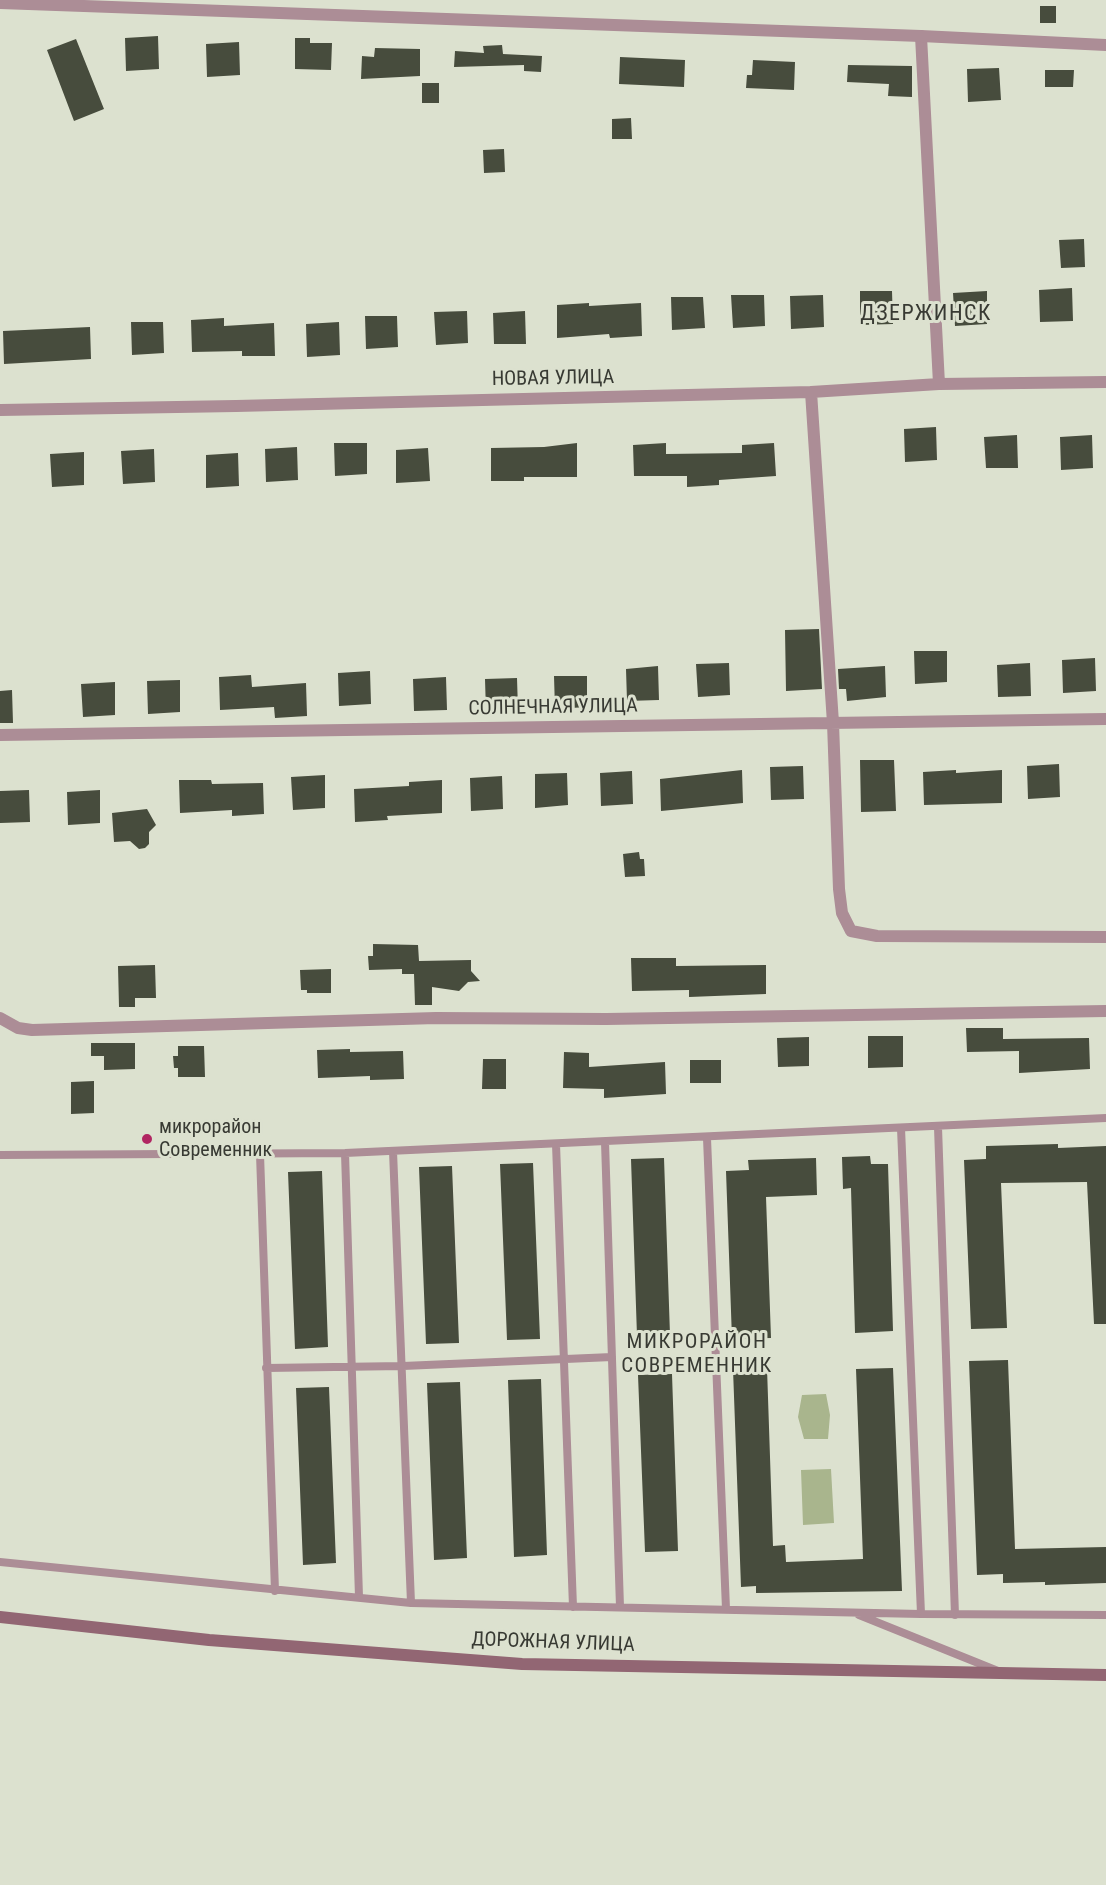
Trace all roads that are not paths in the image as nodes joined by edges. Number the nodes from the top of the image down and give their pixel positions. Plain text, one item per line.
1 (0, 3) edge
2 (921, 36) junction
3 (1106, 45) edge
4 (1106, 382) edge
5 (939, 384) junction
6 (811, 392) junction
7 (0, 410) edge
8 (1106, 718) edge
9 (834, 723) junction
10 (0, 735) edge
11 (1106, 938) edge
12 (1106, 1011) edge
13 (0, 1018) edge
14 (1106, 1119) edge
15 (938, 1126) junction
16 (901, 1128) junction
17 (707, 1138) junction
18 (605, 1143) junction
19 (556, 1144) junction
20 (393, 1151) junction
21 (345, 1153) junction
22 (260, 1154) junction
23 (0, 1155) edge
24 (612, 1357) junction
25 (565, 1359) junction
26 (403, 1366) junction
27 (350, 1367) junction
28 (266, 1368) junction
29 (0, 1562) edge
30 (275, 1591) junction
31 (359, 1597) junction
32 (411, 1603) junction
33 (573, 1607) junction
34 (620, 1607) junction
35 (726, 1609) junction
36 (855, 1613) junction
37 (921, 1614) junction
38 (954, 1615) junction
39 (1106, 1615) edge
40 (0, 1617) edge
41 (1005, 1673) junction
42 (1106, 1675) edge

1 - 2 street
2 - 3 street
2 - 5 street
4 - 5 street, НОВАЯ УЛИЦА
5 - 6 street, НОВАЯ УЛИЦА
6 - 7 street, НОВАЯ УЛИЦА
6 - 9 street
8 - 9 street, СОЛНЕЧНАЯ УЛИЦА
9 - 10 street, СОЛНЕЧНАЯ УЛИЦА
9 - 11 street
12 - 13 street
14 - 15 lane
15 - 16 lane
15 - 38 lane
16 - 17 lane
16 - 37 lane
17 - 18 lane
17 - 35 lane
18 - 19 lane
18 - 24 lane
19 - 20 lane
19 - 25 lane
20 - 21 lane
20 - 26 lane
21 - 22 lane
21 - 27 lane
22 - 23 lane
22 - 28 lane
24 - 25 lane
24 - 34 lane
25 - 26 lane
25 - 33 lane
26 - 27 lane
26 - 32 lane
27 - 28 lane
27 - 31 lane
28 - 30 lane
29 - 30 lane
30 - 31 lane
31 - 32 lane
32 - 33 lane
33 - 34 lane
34 - 35 lane
35 - 36 lane
36 - 37 lane
36 - 41 lane
37 - 38 lane
38 - 39 lane
40 - 41 main road, ДОРОЖНАЯ УЛИЦА
41 - 42 main road, ДОРОЖНАЯ УЛИЦА

